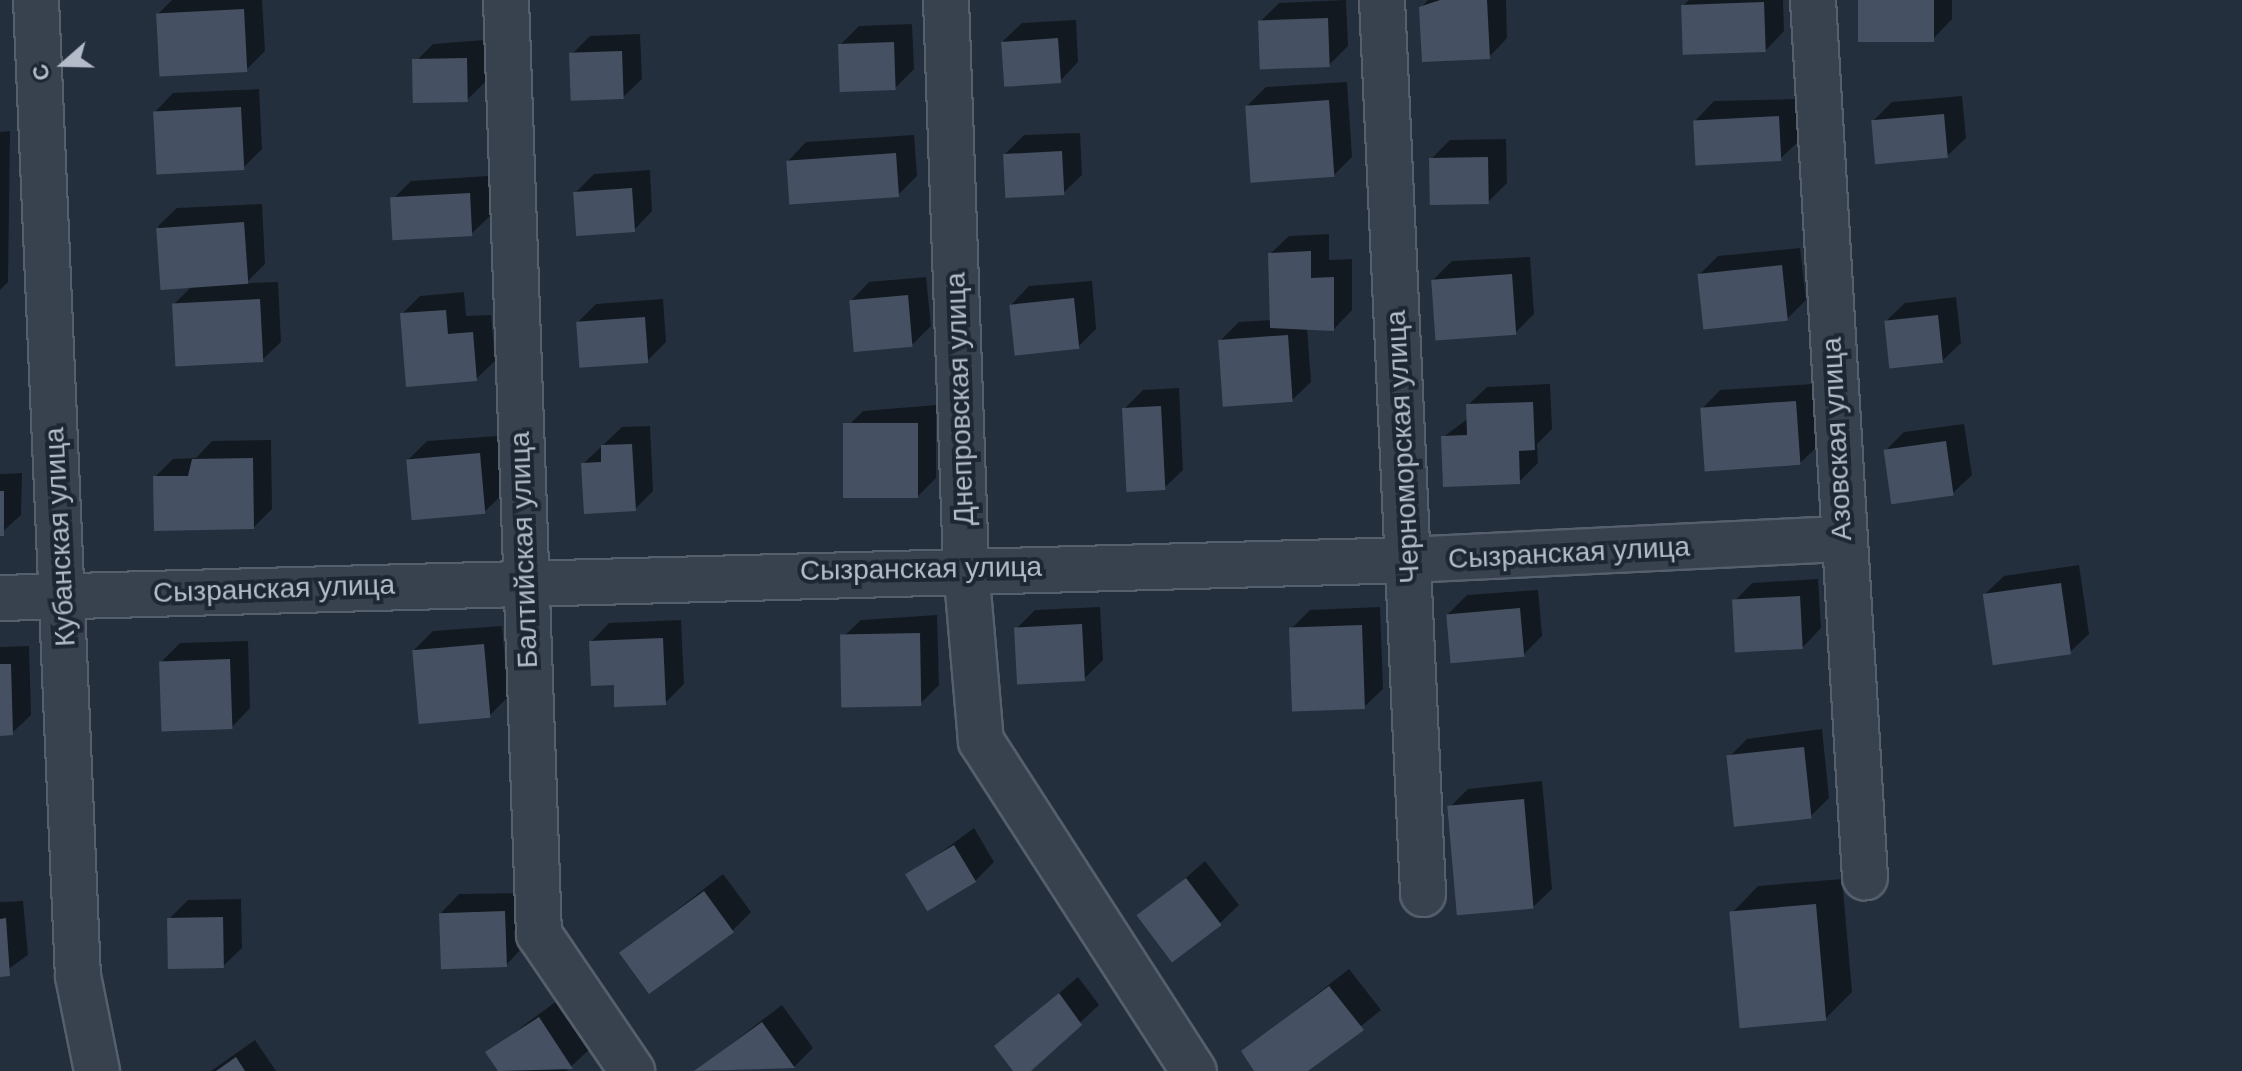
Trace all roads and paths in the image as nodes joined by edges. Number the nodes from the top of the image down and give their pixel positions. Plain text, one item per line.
1 (36, 0) edge
2 (506, 0) edge
3 (946, 0) edge
4 (1382, 0) edge
5 (1813, 0) edge
6 (1843, 539) junction
7 (1409, 560) junction
8 (966, 567) junction
9 (524, 580) junction
10 (64, 596) junction
11 (0, 598) edge
12 (1865, 877) dead end
13 (1423, 894) dead end
14 (97, 1071) edge
15 (632, 1071) edge
16 (1194, 1071) edge

1 - 10 street, Кубанская улица
2 - 9 street, Балтийская улица
3 - 8 street, Днепровская улица
4 - 7 street, Черноморская улица
5 - 6 street, Азовская улица
6 - 7 street, Сызранская улица
6 - 12 street, Азовская улица
7 - 8 street, Сызранская улица
7 - 13 street, Черноморская улица
8 - 9 street, Сызранская улица
8 - 16 street, Днепровская улица
9 - 10 street, Сызранская улица
9 - 15 street, Балтийская улица
10 - 11 street, Сызранская улица
10 - 14 street, Кубанская улица

